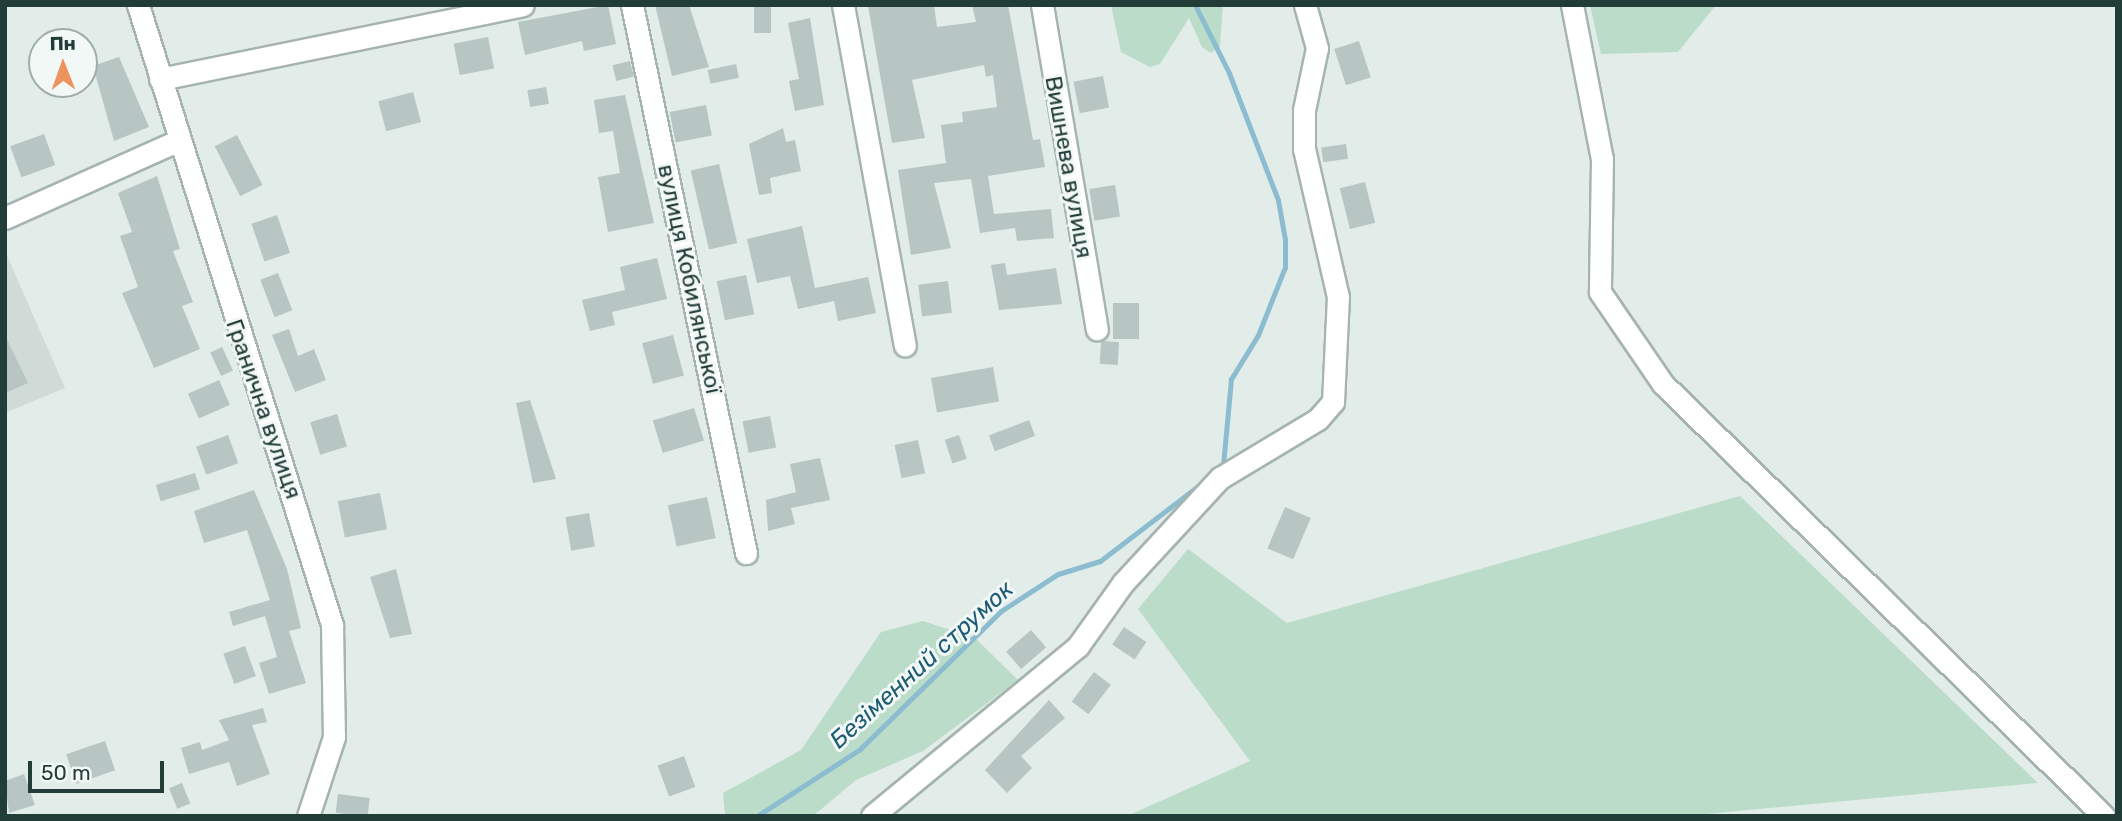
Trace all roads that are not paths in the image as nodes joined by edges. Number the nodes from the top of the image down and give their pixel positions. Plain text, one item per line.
1 (138, 5) edge
2 (523, 5) edge
3 (632, 5) edge
4 (843, 5) edge
5 (1042, 5) edge
6 (1305, 5) edge
7 (1572, 5) edge
8 (441, 14) edge
9 (160, 79) junction
10 (179, 140) junction
11 (5, 218) edge
12 (1097, 329) dead end
13 (905, 345) dead end
14 (746, 553) dead end
15 (308, 816) edge
16 (872, 816) edge
17 (2104, 816) edge

1 - 9 street, Гранична вулиця
2 - 8 street
3 - 14 street, вулиця Кобилянської
4 - 13 street
5 - 12 street, Вишнева вулиця
6 - 16 street
7 - 17 street
8 - 9 street
9 - 10 street, Гранична вулиця
10 - 11 street
10 - 15 street, Гранична вулиця

